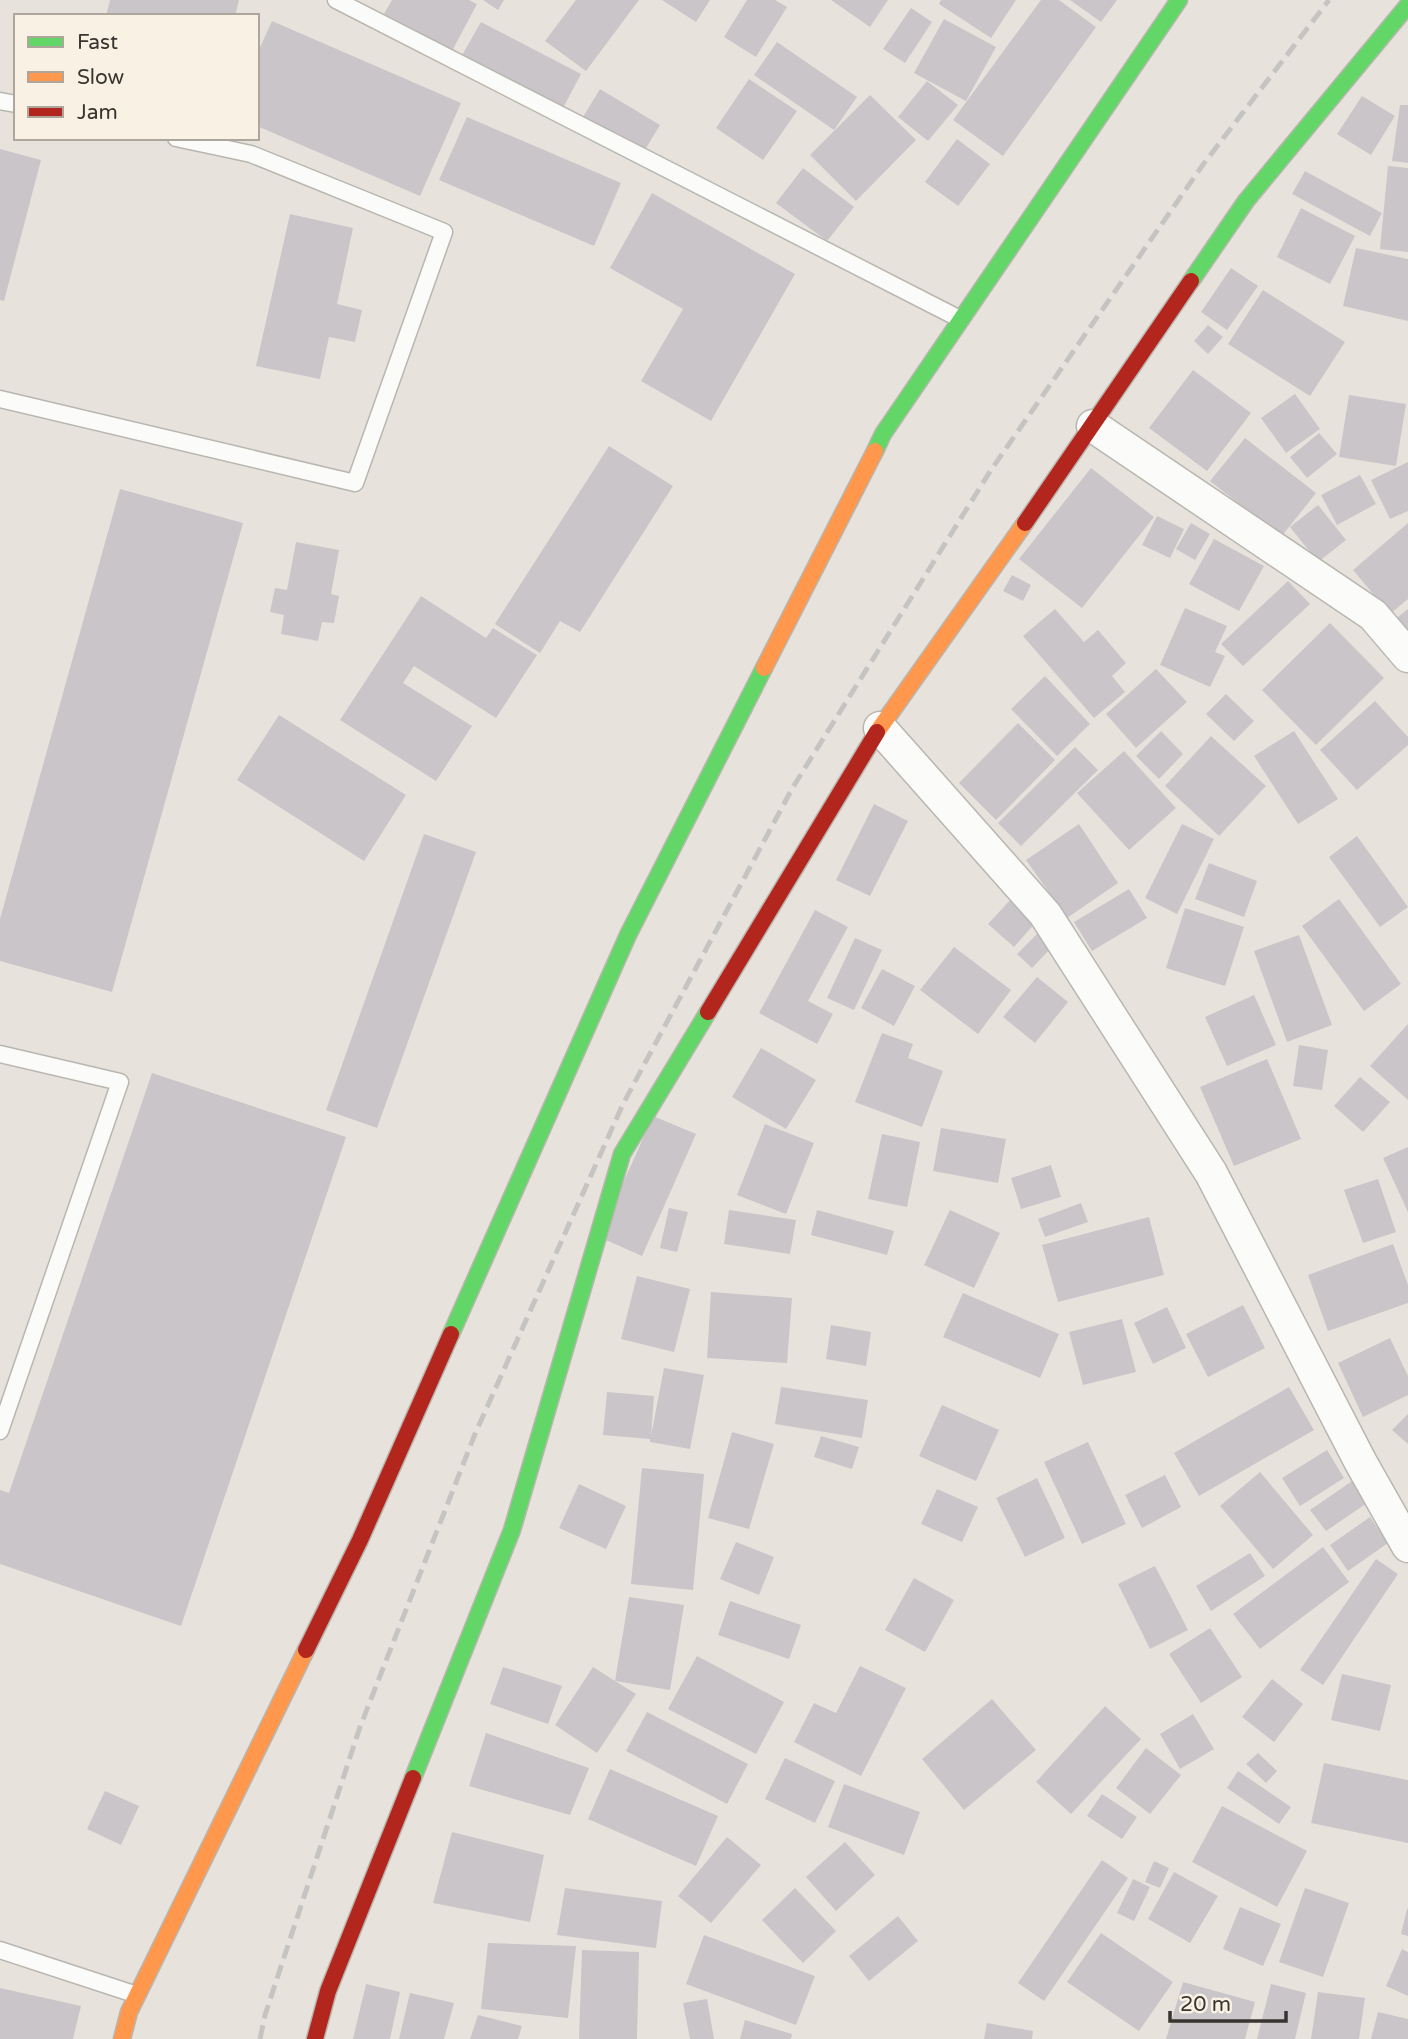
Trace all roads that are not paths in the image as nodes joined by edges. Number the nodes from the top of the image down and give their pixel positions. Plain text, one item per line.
1 (336, 0) edge
2 (1173, 3) edge
3 (1408, 5) edge
4 (185, 140) edge
5 (961, 320) junction
6 (0, 399) edge
7 (1093, 426) junction
8 (1408, 656) edge
9 (880, 729) junction
10 (0, 1055) edge
11 (0, 1431) edge
12 (1408, 1546) edge
13 (0, 1950) edge
14 (137, 1995) junction
15 (122, 2039) edge
16 (315, 2039) edge

1 - 5 lane
2 - 5 street
3 - 7 street
4 - 6 lane
5 - 14 street
7 - 8 street
7 - 9 street
9 - 12 street
9 - 16 street
10 - 11 lane
13 - 14 lane
14 - 15 street

